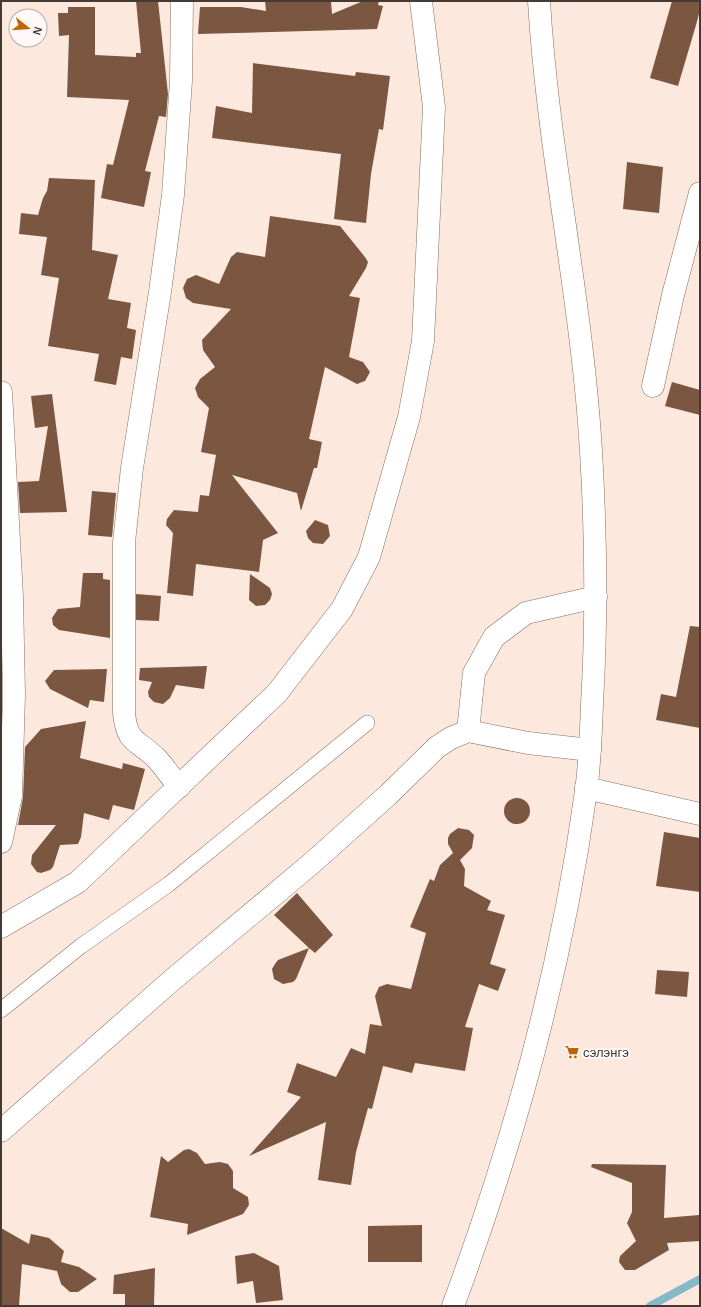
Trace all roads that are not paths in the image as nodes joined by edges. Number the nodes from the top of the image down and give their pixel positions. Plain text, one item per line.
1 (182, 1) edge
2 (422, 1) edge
3 (539, 1) edge
4 (700, 193) edge
5 (653, 386) dead end
6 (1, 392) edge
7 (596, 597) junction
8 (367, 724) dead end
9 (468, 731) junction
10 (590, 750) junction
11 (179, 787) junction
12 (586, 788) junction
13 (700, 814) edge
14 (1, 842) edge
15 (1, 927) edge
16 (1, 1010) edge
17 (1, 1132) edge
18 (453, 1306) edge

1 - 11 street
2 - 11 street
3 - 7 street
4 - 5 street
6 - 14 street
7 - 9 street
7 - 10 street
8 - 16 lane
9 - 10 street
9 - 17 street
10 - 12 street
11 - 15 street
12 - 13 street
12 - 18 street

